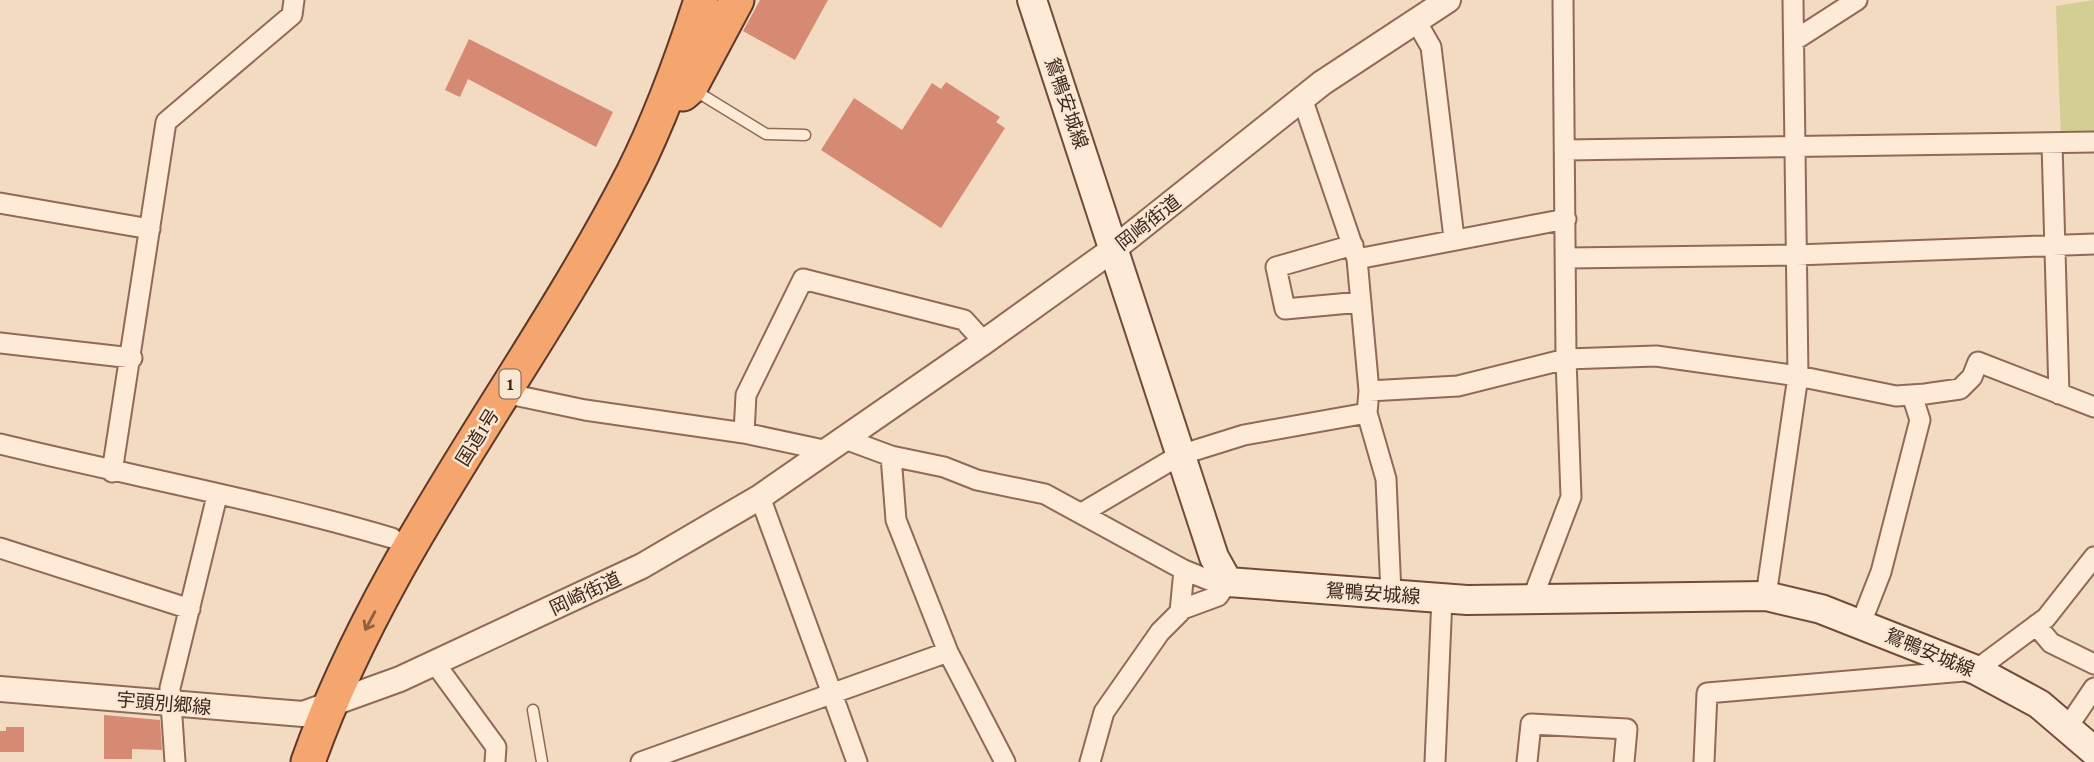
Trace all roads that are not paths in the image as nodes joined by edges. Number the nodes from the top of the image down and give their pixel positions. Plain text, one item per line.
1 (294, 0) edge
2 (676, 0) edge
3 (701, 0) edge
4 (737, 0) edge
5 (1032, 0) edge
6 (1448, 0) edge
7 (1563, 0) edge
8 (1793, 0) edge
9 (1857, 0) edge
10 (1416, 22) junction
11 (1795, 40) junction
12 (690, 88) junction
13 (1303, 101) junction
14 (660, 114) junction
15 (805, 135) dead end
16 (2094, 142) edge
17 (2052, 143) junction
18 (1794, 147) junction
19 (1566, 150) junction
20 (0, 202) edge
21 (1566, 219) junction
22 (150, 229) junction
23 (1454, 238) junction
24 (2094, 244) edge
25 (2054, 246) junction
26 (1115, 248) junction
27 (1355, 252) junction
28 (1796, 255) junction
29 (1567, 257) junction
30 (1361, 302) junction
31 (984, 342) junction
32 (0, 343) edge
33 (132, 358) junction
34 (1566, 359) junction
35 (1798, 376) junction
36 (1369, 391) junction
37 (504, 393) junction
38 (2059, 394) junction
39 (1912, 395) junction
40 (2094, 407) edge
41 (1367, 413) junction
42 (744, 433) junction
43 (0, 444) edge
44 (836, 445) junction
45 (1180, 455) junction
46 (891, 456) junction
47 (112, 471) junction
48 (217, 496) junction
49 (760, 497) junction
50 (1082, 513) junction
51 (392, 538) junction
52 (0, 548) edge
53 (2094, 557) edge
54 (1184, 570) junction
55 (1228, 582) junction
56 (1391, 594) junction
57 (1766, 596) junction
58 (1442, 597) junction
59 (1533, 597) junction
60 (190, 609) junction
61 (1180, 610) junction
62 (1861, 624) junction
63 (2036, 625) junction
64 (948, 652) junction
65 (434, 662) junction
66 (2094, 664) edge
67 (1976, 670) junction
68 (2094, 688) edge
69 (0, 689) edge
70 (831, 692) junction
71 (174, 704) junction
72 (316, 710) junction
73 (533, 710) dead end
74 (2067, 728) junction
75 (2090, 754) edge
76 (646, 761) edge
77 (175, 762) edge
78 (286, 762) edge
79 (308, 762) edge
80 (495, 762) edge
81 (542, 762) edge
82 (857, 762) edge
83 (1005, 762) edge
84 (1090, 762) edge
85 (1435, 762) edge
86 (1527, 762) edge
87 (1624, 762) edge
88 (1704, 762) edge

1 - 22 street
2 - 51 highway, 国道1号 / 1
3 - 14 highway, 国道1号 / 1
4 - 12 highway
5 - 26 main road, 鴛鴨安城線
6 - 10 street, 岡崎街道
7 - 19 street
8 - 11 street
9 - 11 street
10 - 13 street, 岡崎街道
10 - 23 street
11 - 18 street
12 - 14 highway
12 - 15 lane
13 - 26 street, 岡崎街道
13 - 27 street
14 - 37 highway, 国道1号 / 1
16 - 17 street
17 - 18 street
17 - 25 street
18 - 19 street
18 - 28 street
19 - 21 street
20 - 22 street
21 - 23 street
21 - 29 street
22 - 33 street
23 - 27 street
24 - 25 street
25 - 28 street
25 - 38 street
26 - 31 street, 岡崎街道
26 - 45 main road, 鴛鴨安城線
27 - 30 street
27 - 30 street
28 - 29 street
28 - 35 street
29 - 34 street
30 - 36 street
31 - 42 street
31 - 44 street, 岡崎街道
32 - 33 street
33 - 47 street
34 - 35 street
34 - 36 street
34 - 59 street
35 - 39 street
35 - 57 street
36 - 41 street
37 - 42 street
37 -> 72 highway, 国道1号 / 1
38 - 39 street
38 - 40 street
39 - 62 street
41 - 45 street
41 - 56 street
42 - 44 street
43 - 47 street
44 - 46 street
44 - 49 street, 岡崎街道
45 - 50 street
45 - 55 main road, 鴛鴨安城線
46 - 50 street
46 - 64 street
47 - 48 street
48 - 51 street
48 - 60 street
49 - 65 street, 岡崎街道
49 - 70 street
50 - 54 street
51 - 72 highway, 国道1号 / 1
52 - 60 street
53 - 63 street
54 - 55 street
54 - 61 street
55 - 56 main road, 鴛鴨安城線
55 - 61 street
56 - 58 main road, 鴛鴨安城線
57 - 59 main road, 鴛鴨安城線
57 - 62 main road, 鴛鴨安城線
58 - 59 main road, 鴛鴨安城線
58 - 85 street
60 - 71 street
61 - 84 street
62 - 67 main road, 鴛鴨安城線
63 - 66 street
63 - 67 street
64 - 70 street
64 - 83 street
65 - 72 street, 岡崎街道
65 - 80 street
67 - 74 main road, 鴛鴨安城線
67 - 88 street
68 - 74 street
69 - 71 street, 宇頭別郷線
70 - 76 street
70 - 82 street
71 - 72 street, 宇頭別郷線
71 - 77 street
72 - 78 highway, 国道1号 / 1
72 - 79 highway, 国道1号 / 1
73 - 81 lane
74 - 75 main road, 鴛鴨安城線
86 - 87 street

